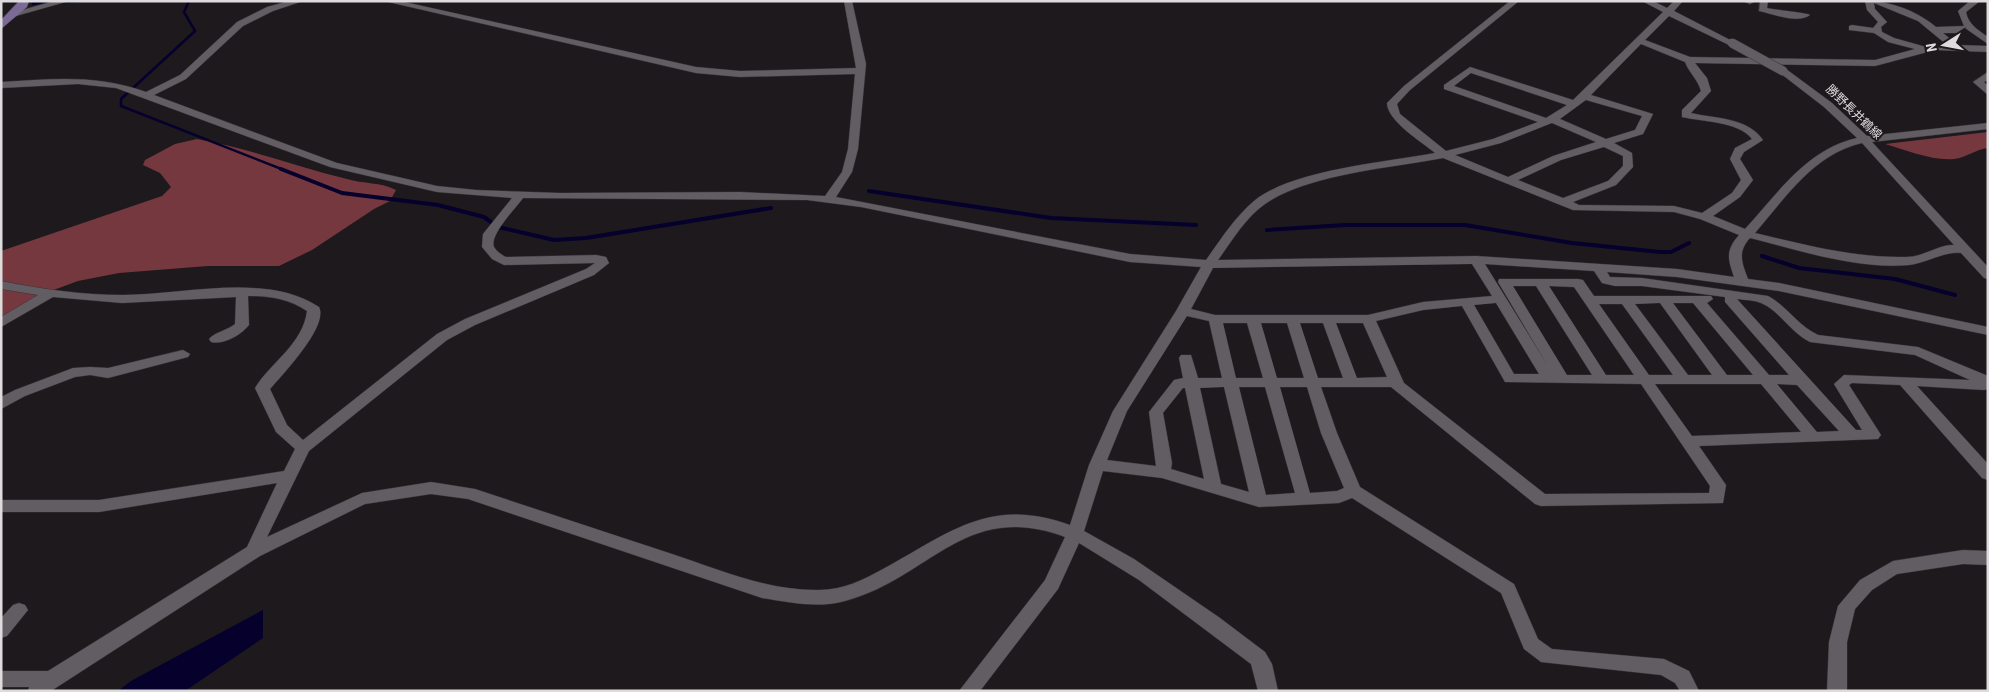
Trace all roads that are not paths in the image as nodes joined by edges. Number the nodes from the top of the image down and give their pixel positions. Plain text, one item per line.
1 (24, 1) edge
2 (65, 1) edge
3 (299, 1) edge
4 (388, 1) edge
5 (435, 1) edge
6 (848, 1) edge
7 (1514, 1) edge
8 (1646, 1) edge
9 (1679, 1) edge
10 (1764, 1) edge
11 (1875, 1) edge
12 (1897, 1) edge
13 (1976, 1) edge
14 (1864, 2) edge
15 (418, 8) junction
16 (1668, 12) junction
17 (16, 14) junction
18 (1806, 15) dead end
19 (1921, 19) junction
20 (1, 26) edge
21 (1852, 28) dead end
22 (1961, 28) dead end
23 (1934, 30) junction
24 (1877, 31) junction
25 (1641, 41) junction
26 (1988, 41) edge
27 (1956, 48) junction
28 (1924, 49) junction
29 (1988, 49) edge
30 (1689, 60) junction
31 (860, 71) junction
32 (1988, 75) edge
33 (1, 85) edge
34 (1988, 92) edge
35 (147, 95) junction
36 (1580, 100) junction
37 (1549, 120) junction
38 (1987, 123) edge
39 (1865, 140) junction
40 (1605, 142) junction
41 (1444, 155) junction
42 (1510, 180) junction
43 (520, 195) junction
44 (828, 200) junction
45 (1564, 202) junction
46 (1704, 217) junction
47 (1746, 234) junction
48 (1964, 249) junction
49 (1476, 260) junction
50 (1210, 264) junction
51 (1597, 267) junction
52 (1988, 275) edge
53 (1742, 281) junction
54 (1540, 283) junction
55 (1, 286) edge
56 (242, 293) junction
57 (48, 295) junction
58 (1501, 299) junction
59 (1697, 299) junction
60 (1730, 299) junction
61 (1763, 299) junction
62 (1589, 300) junction
63 (1626, 300) junction
64 (1663, 300) junction
65 (1465, 301) junction
66 (1183, 311) junction
67 (1215, 319) junction
68 (1253, 319) junction
69 (1292, 319) junction
70 (1328, 319) junction
71 (1368, 319) junction
72 (1, 322) edge
73 (1988, 331) edge
74 (216, 339) dead end
75 (183, 354) dead end
76 (1186, 358) dead end
77 (1602, 378) junction
78 (1643, 378) junction
79 (1683, 378) junction
80 (1556, 379) junction
81 (1722, 379) junction
82 (1762, 379) junction
83 (1801, 380) junction
84 (1904, 381) junction
85 (1313, 382) junction
86 (1352, 382) junction
87 (1395, 382) junction
88 (1192, 383) junction
89 (1231, 383) junction
90 (1271, 383) junction
91 (1988, 384) edge
92 (1, 404) edge
93 (1852, 436) junction
94 (1812, 437) junction
95 (1687, 441) junction
96 (303, 448) junction
97 (1097, 466) junction
98 (1162, 472) junction
99 (1988, 474) edge
100 (288, 476) junction
101 (1214, 488) junction
102 (1353, 491) junction
103 (1304, 498) junction
104 (1260, 501) junction
105 (1, 506) edge
106 (1076, 534) junction
107 (254, 551) junction
108 (1988, 558) edge
109 (19, 610) dead end
110 (1, 631) edge
111 (1, 679) edge
112 (44, 685) edge
113 (968, 691) edge
114 (1268, 691) edge
115 (1690, 691) edge
116 (1838, 691) edge

1 - 17 main road
2 - 17 street
3 - 35 street
4 - 15 street
5 - 15 street
6 - 31 street
7 - 41 street
8 - 16 street, 勝野長井鶴線
9 - 16 street
10 - 18 street
11 - 19 street
12 - 19 street
13 - 26 street
14 - 24 street
15 - 31 street
16 - 25 street
16 - 39 street, 勝野長井鶴線, bridge
17 - 20 main road
19 - 23 street
21 - 24 street
22 - 23 street
23 - 27 street
24 - 28 street
25 - 30 street
25 - 36 street
27 - 28 street
27 - 29 street
28 - 30 street
30 - 46 street
31 - 44 street
32 - 34 street
33 - 35 street
35 - 43 street
36 - 37 street
36 - 37 street
36 - 40 street
37 - 40 street
37 - 41 street
38 - 39 street
39 - 47 street
39 - 48 street, 勝野長井鶴線
40 - 42 street
40 - 45 street
41 - 42 street
41 - 50 street
42 - 45 street
43 - 44 street
43 - 96 street
44 - 50 street
45 - 46 street
46 - 47 street
47 - 48 street
47 - 53 street
48 - 52 street, 勝野長井鶴線
49 - 50 street
49 - 51 street
49 - 58 street
50 - 66 street
51 - 53 street
51 - 61 street
53 - 73 street
54 - 62 street
54 - 77 street
54 - 80 street
55 - 57 street
56 - 57 street
56 - 74 street
56 - 96 street
57 - 72 street
58 - 65 street
58 - 80 street
59 - 60 street
59 - 64 street
59 - 82 street
60 - 61 street
60 - 83 street
61 - 91 street
62 - 63 street
62 - 78 street
63 - 64 street
63 - 79 street
64 - 81 street
65 - 71 street
65 - 80 street
66 - 67 street
66 - 97 street
67 - 68 street
67 - 89 street
68 - 69 street
68 - 90 street
69 - 70 street
69 - 85 street
70 - 71 street
70 - 86 street
71 - 87 street
75 - 92 street
76 - 88 street
77 - 78 street
77 - 80 street
78 - 79 street
78 - 95 street
79 - 81 street
81 - 82 street
82 - 83 street
82 - 94 street
83 - 93 street
84 - 91 street
84 - 93 street
84 - 99 street
85 - 86 street
85 - 90 street
85 - 102 street
86 - 87 street
87 - 95 street
88 - 89 street
88 - 98 street
88 - 101 street
89 - 90 street
89 - 104 street
90 - 103 street
93 - 94 street
94 - 95 street
96 - 100 street
97 - 98 street
97 - 106 street
98 - 101 street
100 - 105 street
100 - 107 street
101 - 104 street
102 - 103 street
102 - 115 street
103 - 104 street
106 - 107 street
106 - 113 street
106 - 114 street
107 - 112 street
108 - 116 street
109 - 110 street
111 - 112 street

